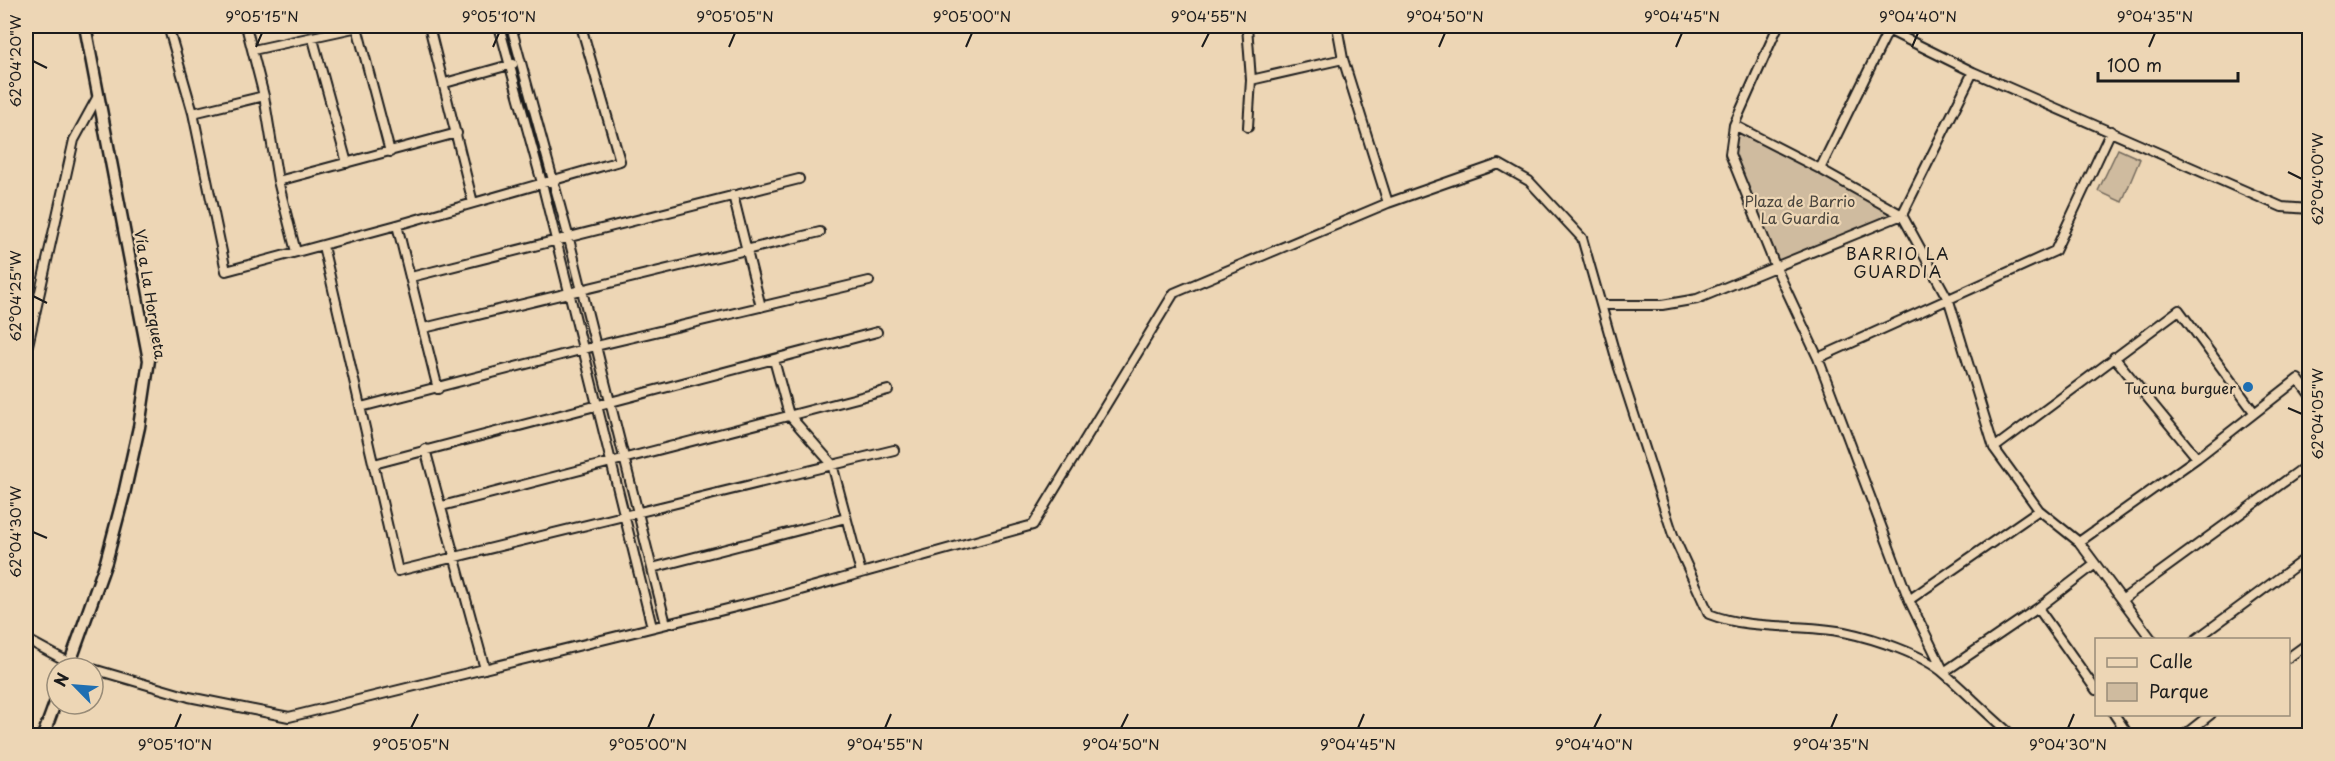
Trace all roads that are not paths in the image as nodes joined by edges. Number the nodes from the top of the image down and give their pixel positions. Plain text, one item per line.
1 (85, 26) edge
2 (168, 26) edge
3 (246, 26) edge
4 (360, 26) edge
5 (429, 26) edge
6 (499, 26) edge
7 (511, 26) edge
8 (581, 26) edge
9 (1247, 26) edge
10 (1337, 26) edge
11 (1778, 26) edge
12 (1880, 26) edge
13 (2304, 26) edge
14 (2310, 28) edge
15 (1889, 29) junction
16 (313, 39) junction
17 (253, 50) junction
18 (1344, 59) junction
19 (520, 62) junction
20 (510, 64) junction
21 (1973, 72) junction
22 (1251, 80) junction
23 (445, 83) junction
24 (264, 96) junction
25 (97, 98) junction
26 (193, 113) junction
27 (1734, 124) junction
28 (1248, 127) dead end
29 (2112, 131) junction
30 (457, 133) junction
31 (390, 152) junction
32 (347, 163) junction
33 (1820, 169) junction
34 (799, 179) dead end
35 (552, 180) junction
36 (278, 181) junction
37 (542, 183) junction
38 (733, 195) junction
39 (473, 203) junction
40 (1388, 203) junction
41 (2310, 209) edge
42 (1902, 215) junction
43 (397, 225) junction
44 (820, 232) dead end
45 (568, 235) junction
46 (555, 239) junction
47 (323, 246) junction
48 (748, 249) junction
49 (296, 252) junction
50 (1776, 268) junction
51 (411, 277) junction
52 (869, 281) dead end
53 (582, 290) junction
54 (568, 293) junction
55 (1949, 301) junction
56 (1603, 305) junction
57 (761, 307) junction
58 (424, 328) junction
59 (878, 333) dead end
60 (596, 346) junction
61 (583, 350) junction
62 (26, 354) edge
63 (2114, 357) junction
64 (1818, 358) junction
65 (774, 360) junction
66 (438, 388) junction
67 (888, 390) dead end
68 (2310, 395) edge
69 (610, 401) junction
70 (596, 405) junction
71 (361, 407) junction
72 (2254, 412) junction
73 (789, 415) junction
74 (1994, 448) junction
75 (425, 449) junction
76 (894, 450) dead end
77 (624, 457) junction
78 (2197, 458) junction
79 (610, 461) junction
80 (2310, 463) edge
81 (374, 464) junction
82 (832, 464) junction
83 (442, 506) junction
84 (2039, 510) junction
85 (638, 512) junction
86 (624, 516) junction
87 (846, 518) junction
88 (2079, 542) junction
89 (2310, 555) edge
90 (454, 558) junction
91 (2094, 565) junction
92 (652, 568) junction
93 (861, 573) junction
94 (1909, 600) junction
95 (2122, 600) junction
96 (2038, 608) junction
97 (666, 624) junction
98 (652, 627) junction
99 (2151, 638) edge
100 (2196, 638) edge
101 (26, 639) edge
102 (2310, 642) edge
103 (54, 656) edge
104 (72, 656) edge
105 (2290, 657) edge
106 (485, 669) junction
107 (105, 672) edge
108 (1944, 672) junction
109 (2095, 687) edge
110 (50, 716) edge
111 (2115, 716) edge
112 (2208, 716) edge
113 (43, 735) edge
114 (2013, 735) edge
115 (2129, 735) edge
116 (2183, 735) edge

1 - 25 main road, Vía a La Horqueta
2 - 26 street
3 - 17 street
4 - 16 street
4 - 31 street
5 - 23 street
6 - 20 street
7 - 19 street
8 - 35 street
9 - 22 street
10 - 18 street
11 - 27 street
12 - 15 street
13 - 14 street
15 - 21 street
15 - 33 street
16 - 17 street
16 - 32 street
17 - 24 street
18 - 22 street
18 - 40 street
19 - 20 street
19 - 35 street
20 - 23 street
20 - 37 street
21 - 29 street
21 - 42 street
22 - 28 street
23 - 30 street
24 - 26 street
24 - 36 street
25 - 62 street
25 - 104 main road, Vía a La Horqueta
26 - 49 street
27 - 33 street
27 - 50 street
29 - 41 street
29 - 55 street
30 - 31 street
30 - 39 street
31 - 32 street
32 - 36 street
33 - 42 street
34 - 38 street
35 - 37 street
35 - 45 street
36 - 49 street
37 - 39 street
37 - 46 street
38 - 45 street
38 - 48 street
39 - 43 street
40 - 56 street
40 - 93 street
42 - 50 street
42 - 55 street
43 - 47 street
43 - 51 street
44 - 48 street
45 - 46 street
45 - 53 street
46 - 51 street
46 - 54 street
47 - 49 street
47 - 71 street
48 - 53 street
48 - 57 street
50 - 56 street
50 - 64 street
51 - 58 street
52 - 57 street
53 - 54 street
53 - 60 street
54 - 58 street
54 - 61 street
55 - 64 street
55 - 74 street
56 - 108 street
57 - 60 street
58 - 66 street
59 - 65 street
60 - 61 street
60 - 69 street
61 - 66 street
61 - 70 street
63 - 72 street
63 - 74 street
63 - 78 street
64 - 94 street
65 - 69 street
65 - 73 street
66 - 71 street
67 - 73 street
68 - 72 street
69 - 70 street
69 - 77 street
70 - 75 street
70 - 79 street
71 - 81 street
72 - 78 street
73 - 77 street
73 - 82 street
74 - 84 street
75 - 81 street
75 - 83 street
76 - 82 street
77 - 79 street
77 - 85 street
78 - 88 street
79 - 83 street
79 - 86 street
80 - 95 street
81 - 90 street
82 - 85 street
82 - 87 street
83 - 90 street
84 - 88 street
84 - 94 street
85 - 86 street
85 - 92 street
86 - 90 street
86 - 98 street
87 - 92 street
87 - 93 street
88 - 91 street
89 - 100 street
90 - 106 street
91 - 95 street
91 - 96 street
92 - 97 street
93 - 97 street
94 - 108 street
95 - 99 street
96 - 108 street
96 - 109 street
97 - 98 street
98 - 106 street
101 - 103 street
102 - 105 street
106 - 107 street
108 - 114 street
110 - 113 main road
111 - 115 street
112 - 116 street

